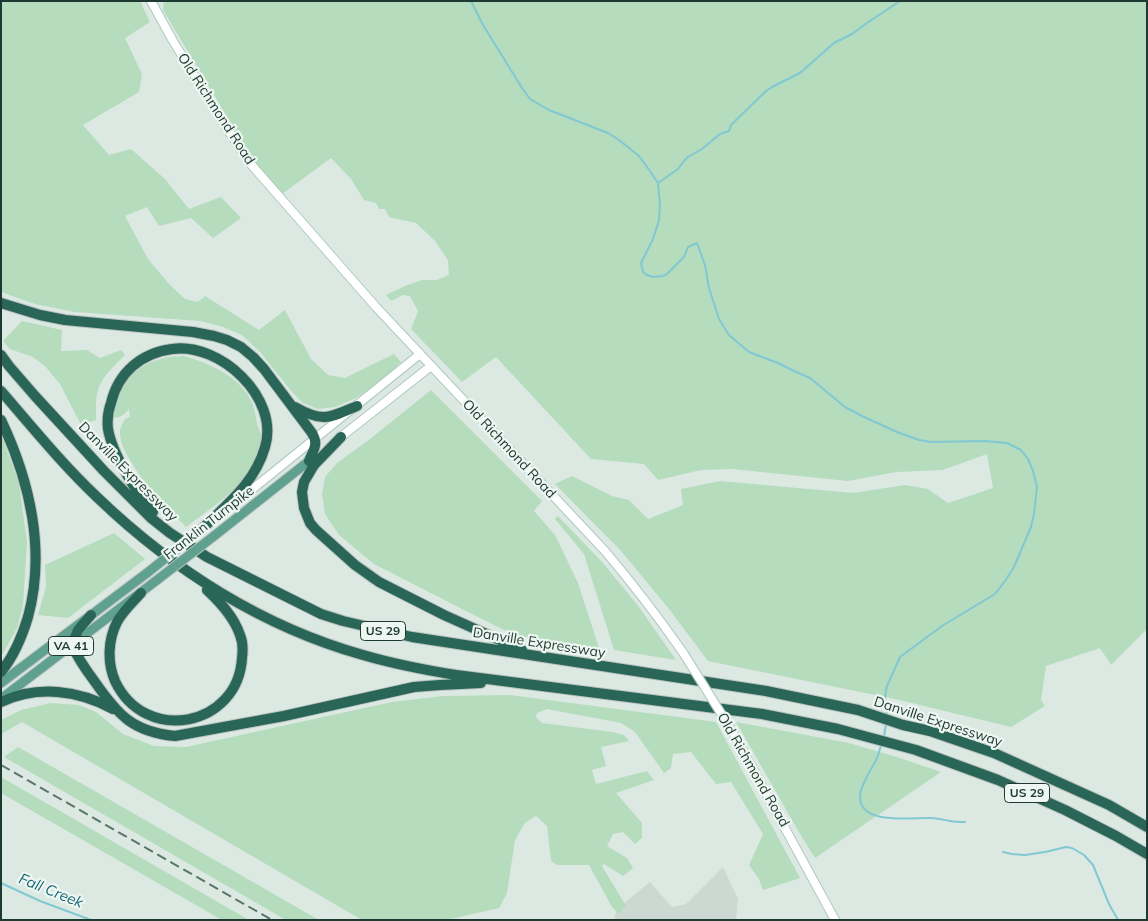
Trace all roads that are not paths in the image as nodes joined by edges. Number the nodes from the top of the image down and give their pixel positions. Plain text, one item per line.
1 (151, 1) edge
2 (1, 303) edge
3 (420, 354) junction
4 (1, 355) edge
5 (431, 366) junction
6 (1, 391) edge
7 (292, 406) junction
8 (357, 406) junction
9 (1, 420) edge
10 (341, 437) junction
11 (316, 439) junction
12 (309, 462) junction
13 (201, 530) junction
14 (186, 544) junction
15 (190, 573) junction
16 (141, 592) junction
17 (91, 615) junction
18 (72, 645) junction
19 (542, 657) junction
20 (1, 672) edge
21 (1, 683) edge
22 (529, 684) junction
23 (1, 701) edge
24 (119, 713) junction
25 (1147, 826) edge
26 (1147, 854) edge
27 (836, 920) edge

1 - 3 main road, Old Richmond Road
2 - 7 highway
3 - 5 main road, Old Richmond Road
3 - 8 main road, Franklin Turnpike / VA 41
4 - 14 highway, Danville Expressway / US 29
5 - 10 main road, Franklin Turnpike / VA 41
5 - 27 main road, Old Richmond Road, bridge
6 - 15 highway, US 29
7 - 8 highway
7 - 11 highway
8 - 11 main road, Franklin Turnpike / VA 41
9 - 20 highway
10 - 12 main road, Franklin Turnpike / VA 41
10 - 19 highway
11 - 12 highway
11 - 13 main road, Franklin Turnpike / VA 41
12 - 16 main road, Franklin Turnpike / VA 41, bridge
13 - 14 highway
13 - 17 main road, Franklin Turnpike / VA 41, bridge
14 - 19 highway, Danville Expressway / US 29
15 - 16 highway
15 - 22 highway, US 29
16 - 18 main road, Franklin Turnpike / VA 41
17 - 18 highway
17 - 21 main road, Franklin Turnpike / VA 41
18 - 23 main road, Franklin Turnpike / VA 41
18 - 24 highway
19 - 25 highway, Danville Expressway / US 29
22 - 24 highway
22 - 26 highway, US 29
23 - 24 highway

